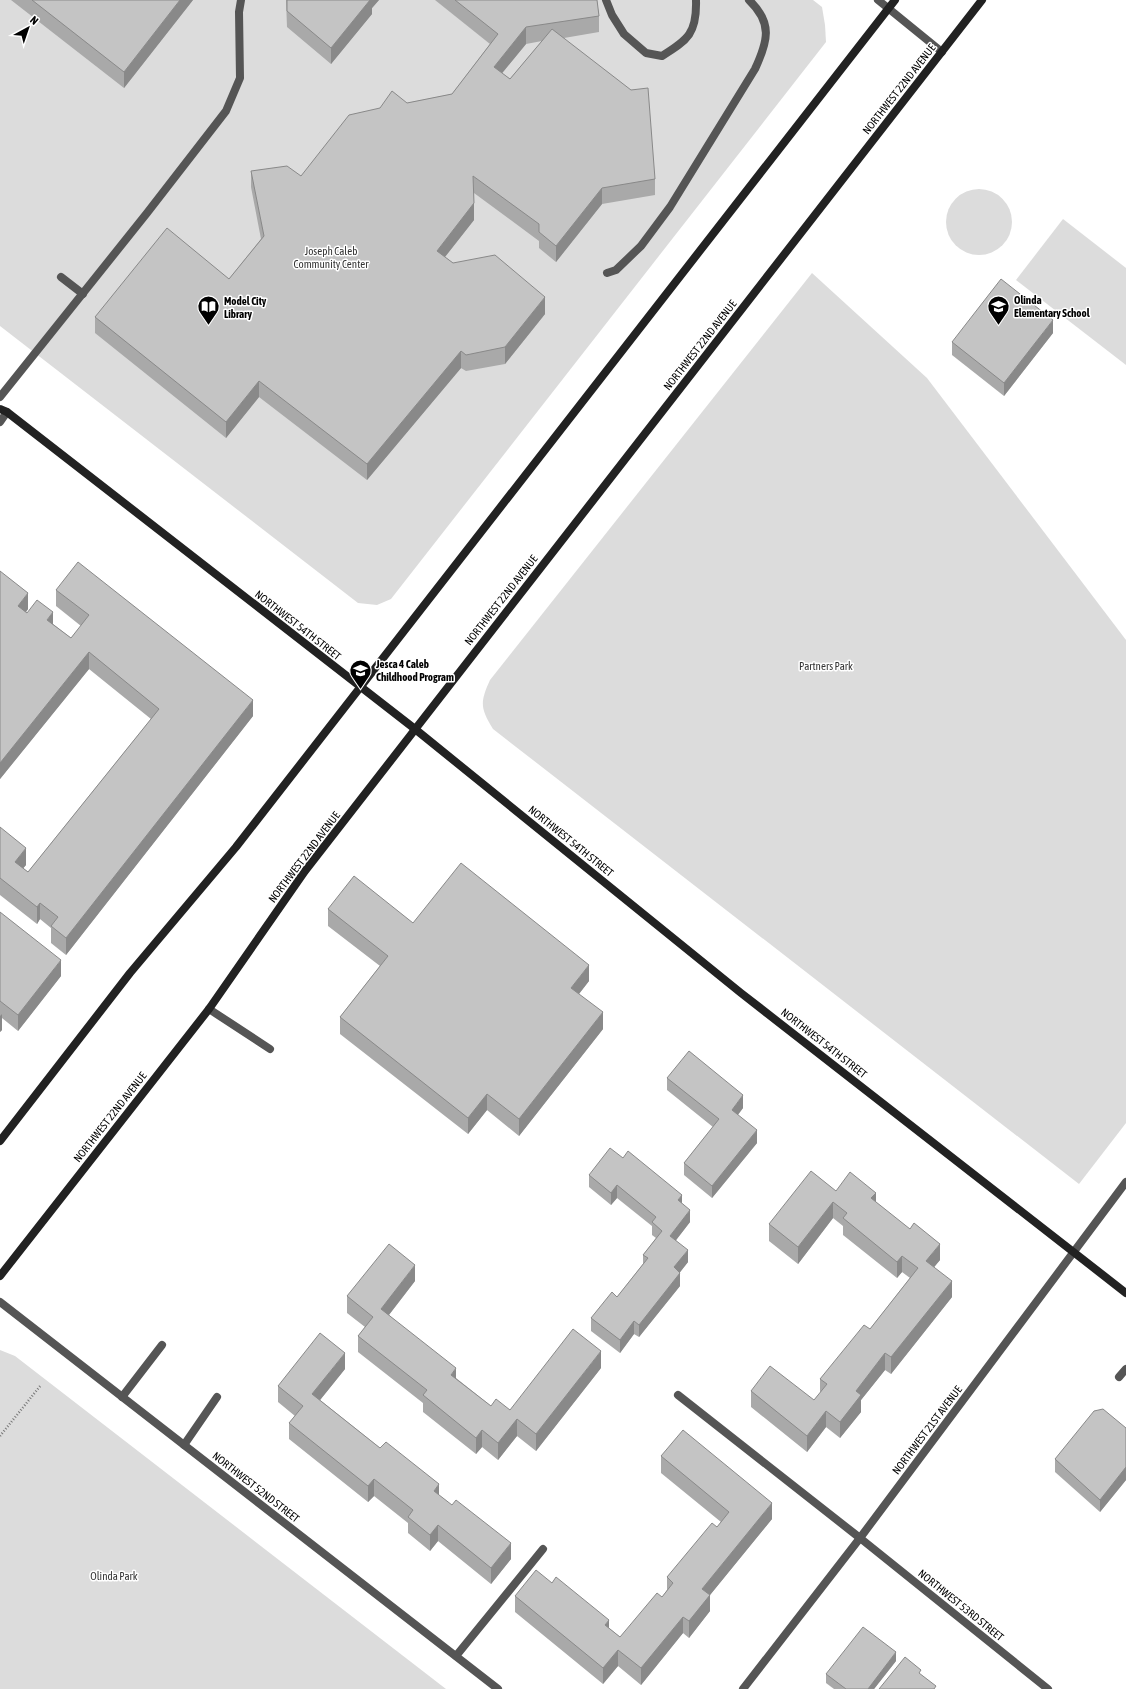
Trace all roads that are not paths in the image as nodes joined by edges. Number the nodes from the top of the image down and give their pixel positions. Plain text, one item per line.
1 (241, 0) edge
2 (606, 0) edge
3 (696, 0) edge
4 (749, 0) edge
5 (878, 0) edge
6 (895, 0) edge
7 (982, 0) edge
8 (888, 8) junction
9 (942, 52) junction
10 (607, 273) dead end
11 (61, 277) dead end
12 (83, 294) junction
13 (0, 397) edge
14 (4, 411) edge
15 (0, 422) edge
16 (359, 687) junction
17 (415, 729) junction
18 (209, 1009) junction
19 (270, 1049) dead end
20 (0, 1141) edge
21 (1126, 1182) edge
22 (1123, 1191) edge
23 (1073, 1252) junction
24 (0, 1276) edge
25 (1126, 1293) edge
26 (0, 1302) edge
27 (162, 1345) dead end
28 (1126, 1369) edge
29 (1119, 1377) dead end
30 (678, 1395) dead end
31 (122, 1397) junction
32 (217, 1397) dead end
33 (184, 1445) junction
34 (860, 1538) junction
35 (543, 1549) dead end
36 (456, 1656) junction
37 (498, 1689) edge
38 (743, 1689) edge
39 (1048, 1689) edge

1 - 12 street
2 - 3 street
4 - 10 street
5 - 8 street
6 - 8 main road
7 - 9 main road, NORTHWEST 22ND AVENUE
8 - 9 street
8 - 16 main road
9 - 17 main road, NORTHWEST 22ND AVENUE
11 - 12 street
12 - 13 street
14 - 15 street
14 - 16 main road, NORTHWEST 54TH STREET
16 - 17 main road, NORTHWEST 54TH STREET
16 - 20 main road
17 - 18 main road, NORTHWEST 22ND AVENUE
17 - 23 main road, NORTHWEST 54TH STREET
18 - 19 street
18 - 24 main road, NORTHWEST 22ND AVENUE
21 - 22 street, NORTHWEST 21ST AVENUE
22 - 23 street, NORTHWEST 21ST AVENUE
23 - 25 main road, NORTHWEST 54TH STREET
23 - 34 street, NORTHWEST 21ST AVENUE
26 - 31 street, NORTHWEST 52ND STREET
27 - 31 street
28 - 29 street
30 - 34 street, NORTHWEST 53RD STREET
31 - 33 street, NORTHWEST 52ND STREET
32 - 33 street
33 - 36 street, NORTHWEST 52ND STREET
34 - 38 street, NORTHWEST 21ST AVENUE
34 - 39 street, NORTHWEST 53RD STREET
35 - 36 street
36 - 37 street, NORTHWEST 52ND STREET

